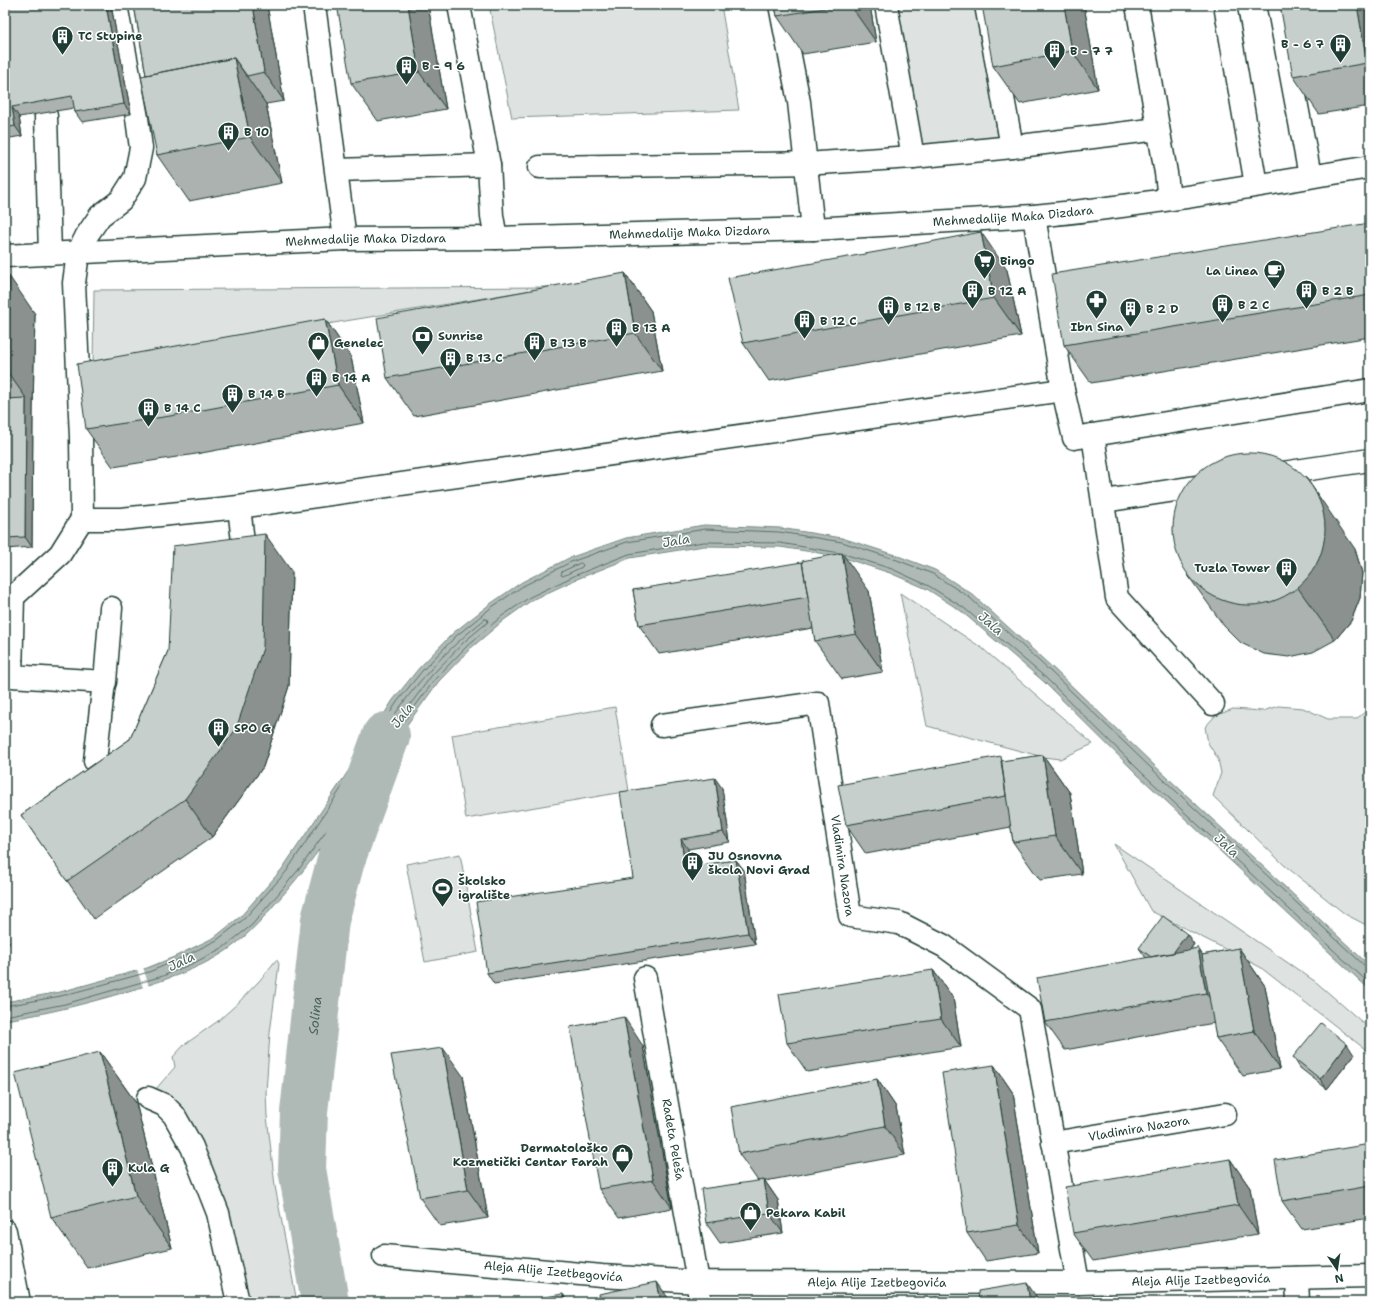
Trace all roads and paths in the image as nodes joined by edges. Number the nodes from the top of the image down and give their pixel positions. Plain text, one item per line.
1 (116, 5) edge
2 (314, 5) edge
3 (459, 5) edge
4 (780, 5) edge
5 (886, 5) edge
6 (986, 5) edge
7 (1137, 5) edge
8 (1225, 5) edge
9 (1278, 5) edge
10 (46, 116) dead end
11 (1158, 129) junction
12 (1012, 147) junction
13 (913, 157) junction
14 (807, 164) junction
15 (489, 165) junction
16 (540, 167) dead end
17 (1370, 167) edge
18 (337, 170) junction
19 (1310, 176) junction
20 (1256, 185) junction
21 (1169, 199) junction
22 (1034, 216) junction
23 (813, 229) junction
24 (496, 238) junction
25 (345, 239) junction
26 (78, 253) junction
27 (50, 254) junction
28 (5, 256) edge
29 (1062, 390) junction
30 (1370, 390) edge
31 (1093, 435) junction
32 (1370, 460) edge
33 (1104, 501) junction
34 (239, 507) junction
35 (82, 519) junction
36 (247, 578) edge
37 (9, 597) edge
38 (111, 608) dead end
39 (104, 682) junction
40 (1213, 704) dead end
41 (662, 725) dead end
42 (95, 761) edge
43 (645, 978) dead end
44 (148, 1098) dead end
45 (1225, 1114) dead end
46 (1053, 1143) junction
47 (5, 1231) edge
48 (384, 1256) dead end
49 (602, 1276) junction
50 (1370, 1276) edge
51 (1297, 1278) junction
52 (1078, 1283) junction
53 (699, 1292) edge
54 (984, 1293) edge
55 (238, 1297) edge
56 (609, 1297) edge
57 (19, 1302) edge
58 (1298, 1302) edge

1 - 26 street
2 - 18 street
3 - 15 street
4 - 14 street
5 - 13 street
6 - 12 street
7 - 11 street
8 - 20 street
9 - 19 street
10 - 27 street
11 - 12 street
11 - 21 street
12 - 13 street
13 - 14 street
14 - 16 street
14 - 23 street
15 - 18 street
15 - 24 street
17 - 19 street, Mehmedalije Maka Dizdara
18 - 25 street
19 - 20 street, Mehmedalije Maka Dizdara
20 - 21 street, Mehmedalije Maka Dizdara
21 - 22 street, Mehmedalije Maka Dizdara
22 - 23 street, Mehmedalije Maka Dizdara
22 - 29 street
23 - 24 street, Mehmedalije Maka Dizdara
24 - 25 street, Mehmedalije Maka Dizdara
25 - 26 street, Mehmedalije Maka Dizdara
26 - 27 street, Mehmedalije Maka Dizdara
26 - 35 street
27 - 28 street, Mehmedalije Maka Dizdara
29 - 31 street
29 - 34 street
30 - 31 street
31 - 33 street
32 - 33 street
33 - 40 street
34 - 35 street
34 - 36 street
35 - 37 street
37 - 39 street
38 - 39 street
39 - 42 street
41 - 46 street, Vladimira Nazora
43 - 53 street, Radeta Peleša
44 - 55 street
45 - 46 street, Vladimira Nazora
46 - 52 street, Vladimira Nazora
47 - 57 street
48 - 49 street, Aleja Alije Izetbegovića
49 - 53 street, Aleja Alije Izetbegovića
49 - 56 street
50 - 51 street, Aleja Alije Izetbegovića
51 - 52 street, Aleja Alije Izetbegovića
51 - 58 street
52 - 54 street, Aleja Alije Izetbegovića
53 - 54 street, Aleja Alije Izetbegovića

